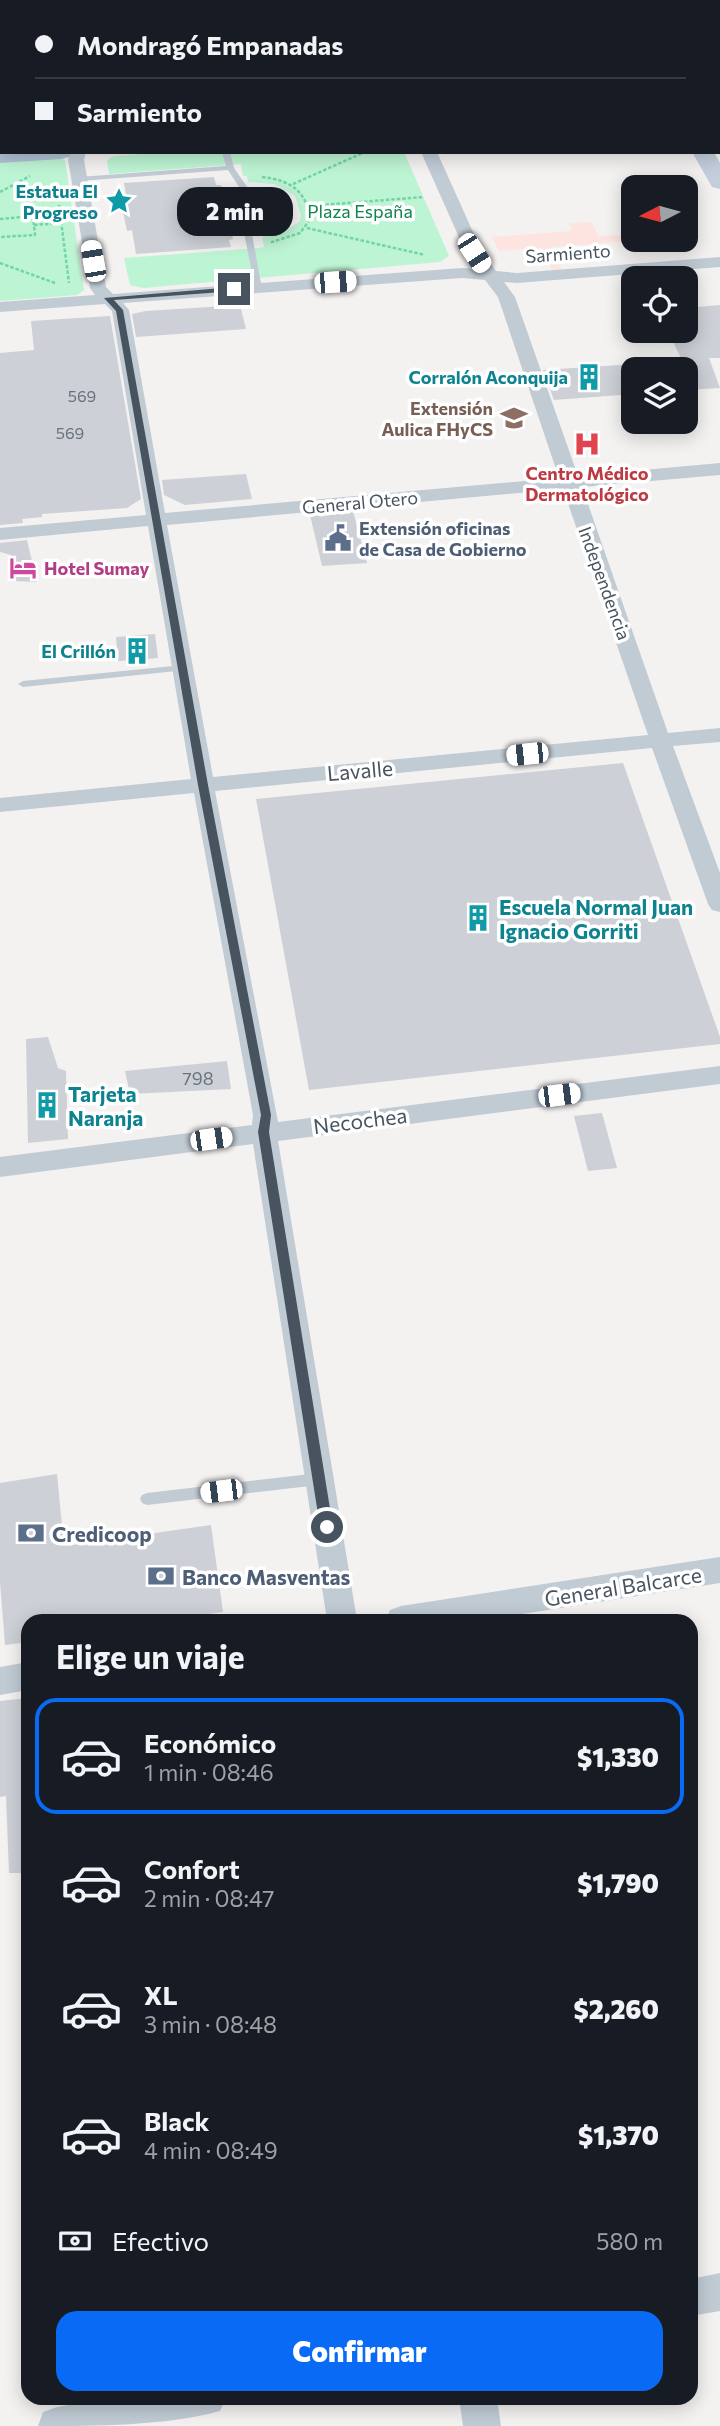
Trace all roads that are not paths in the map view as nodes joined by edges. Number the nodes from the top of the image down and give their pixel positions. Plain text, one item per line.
1 (30, 154) edge
2 (78, 154) edge
3 (226, 154) edge
4 (430, 154) edge
5 (704, 154) edge
6 (0, 156) edge
7 (230, 168) junction
8 (79, 179) junction
9 (720, 182) edge
10 (245, 191) junction
11 (254, 229) junction
12 (720, 262) edge
13 (490, 278) junction
14 (259, 287) junction
15 (103, 293) junction
16 (0, 307) edge
17 (720, 469) edge
18 (569, 483) junction
19 (156, 520) junction
20 (0, 534) edge
21 (183, 668) junction
22 (23, 684) dead end
23 (720, 735) edge
24 (661, 741) junction
25 (203, 785) junction
26 (0, 805) edge
27 (720, 904) edge
28 (720, 1075) edge
29 (264, 1132) junction
30 (0, 1167) edge
31 (319, 1479) junction
32 (147, 1499) dead end
33 (720, 1570) edge
34 (341, 1614) edge
35 (439, 1614) edge
36 (21, 1677) edge
37 (0, 1681) edge
38 (720, 2292) edge
39 (698, 2297) edge
40 (170, 2405) edge
41 (479, 2405) edge
42 (57, 2426) edge
43 (482, 2426) edge

1 - 6 main road
2 - 8 street
3 - 7 lane
4 - 13 street, Independencia
5 - 9 main road
7 - 8 lane
7 - 10 lane
8 - 15 street
10 - 11 lane
10 - 11 lane
11 - 14 lane
12 - 13 street, Sarmiento
13 - 14 street, Sarmiento
13 - 18 street, Independencia
14 - 15 street, Sarmiento
15 - 16 street, Sarmiento
15 - 19 street
17 - 18 street, General Otero
18 - 19 street, General Otero
18 - 24 street, Independencia
19 - 20 street, General Otero
19 - 21 street
21 - 22 lane
21 - 25 street
23 - 24 street, Lavalle
24 - 25 street, Lavalle
24 - 27 street, Independencia
25 - 26 street, Lavalle
25 - 29 street
28 - 29 street, Necochea
29 - 30 street, Necochea
29 - 31 street
31 - 32 lane
31 - 34 street
33 - 35 street, General Balcarce
36 - 37 street
38 - 39 street
40 - 42 street
41 - 43 street

